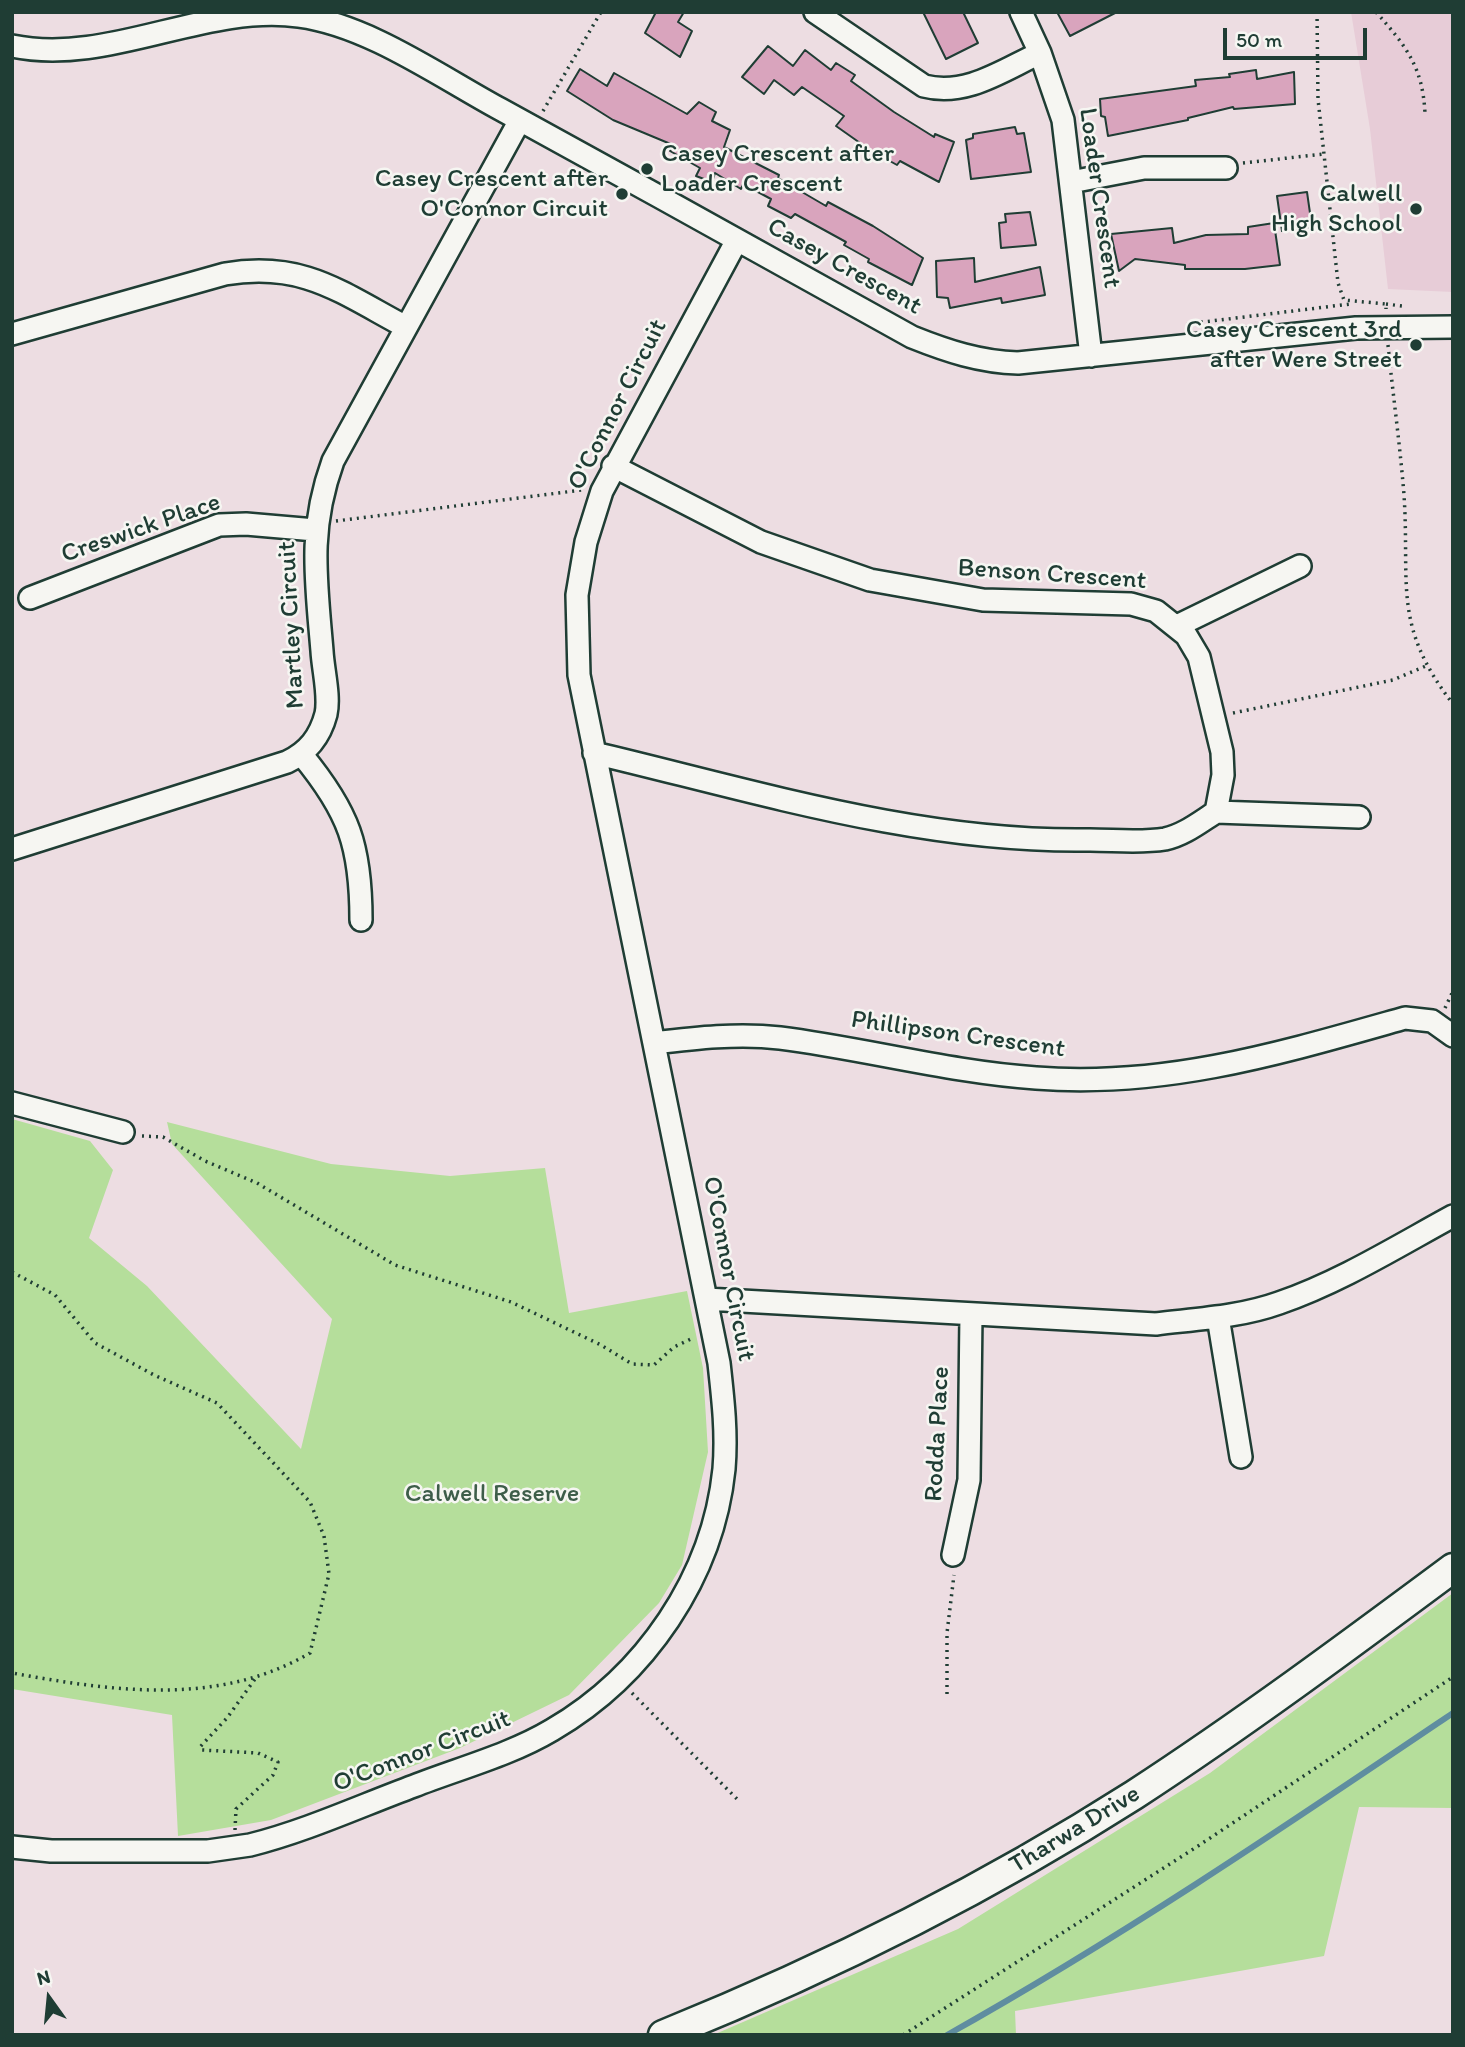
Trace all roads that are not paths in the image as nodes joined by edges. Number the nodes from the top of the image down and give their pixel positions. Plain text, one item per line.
1 (815, 12) edge
2 (1021, 12) edge
3 (302, 14) edge
4 (12, 46) edge
5 (1040, 53) junction
6 (530, 118) junction
7 (1226, 168) road end
8 (1071, 182) junction
9 (737, 240) junction
10 (406, 327) junction
11 (1453, 327) edge
12 (12, 334) edge
13 (1091, 356) junction
14 (612, 466) junction
15 (316, 524) junction
16 (1300, 566) dead end
17 (30, 598) dead end
18 (1177, 626) junction
19 (594, 753) junction
20 (302, 755) junction
21 (1216, 812) junction
22 (1359, 817) dead end
23 (12, 849) edge
24 (361, 920) dead end
25 (1453, 1036) edge
26 (654, 1043) junction
27 (12, 1103) edge
28 (123, 1132) road end
29 (1453, 1216) edge
30 (706, 1299) junction
31 (971, 1314) junction
32 (1218, 1317) junction
33 (1241, 1457) dead end
34 (953, 1555) road end
35 (1453, 1568) edge
36 (12, 1847) edge
37 (663, 2035) edge

1 - 5 street
2 - 5 street, Loader Crescent
3 - 4 street, Casey Crescent
3 - 6 street, Casey Crescent
5 - 8 street, Loader Crescent
6 - 9 street, Casey Crescent
6 - 10 street, Martley Circuit
7 - 8 street
8 - 13 street, Loader Crescent
9 - 13 street, Casey Crescent
9 - 14 street, O'Connor Circuit
10 - 12 street
10 - 15 street, Martley Circuit
11 - 13 street, Casey Crescent
14 - 18 street, Benson Crescent
14 - 19 street, O'Connor Circuit
15 - 17 street, Creswick Place
15 - 20 street, Martley Circuit
16 - 18 street
18 - 21 street, Benson Crescent
19 - 21 street
19 - 26 street, O'Connor Circuit
20 - 23 street
20 - 24 street
21 - 22 street
25 - 26 street, Phillipson Crescent
26 - 30 street, O'Connor Circuit
27 - 28 street
29 - 32 street
30 - 31 street
30 - 36 street, O'Connor Circuit
31 - 32 street
31 - 34 street, Rodda Place
32 - 33 street
35 - 37 main road, Tharwa Drive

